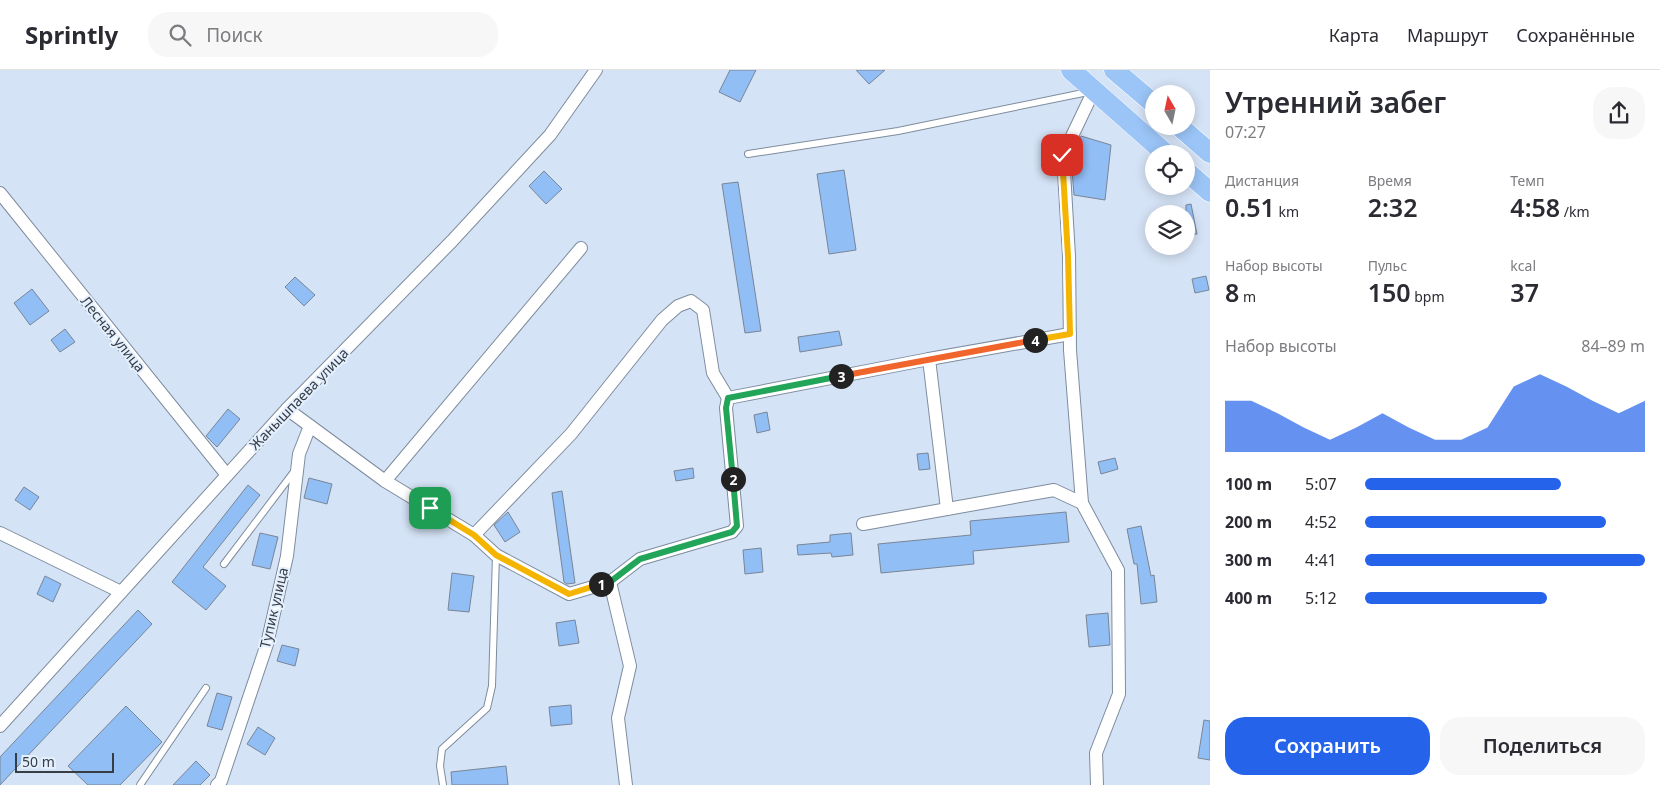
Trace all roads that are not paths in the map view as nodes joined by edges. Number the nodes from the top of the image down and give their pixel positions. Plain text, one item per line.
1 (596, 70) edge
2 (1071, 70) edge
3 (1114, 70) edge
4 (1094, 90) junction
5 (1145, 96) edge
6 (1189, 135) edge
7 (1156, 145) edge
8 (1210, 153) edge
9 (748, 154) dead end
10 (1195, 179) edge
11 (1210, 192) edge
12 (0, 193) edge
13 (581, 248) dead end
14 (1070, 334) junction
15 (929, 360) junction
16 (728, 398) junction
17 (287, 409) junction
18 (310, 426) junction
19 (298, 465) junction
20 (227, 475) junction
21 (385, 481) junction
22 (1082, 504) junction
23 (947, 509) junction
24 (863, 524) dead end
25 (0, 533) edge
26 (474, 535) junction
27 (496, 555) junction
28 (224, 564) dead end
29 (610, 582) junction
30 (121, 592) junction
31 (206, 688) dead end
32 (0, 726) edge
33 (140, 785) edge
34 (217, 785) edge
35 (443, 785) edge
36 (626, 785) edge
37 (1097, 785) edge

1 - 17 street, Жанышпаева улица
2 - 4 main road
3 - 5 main road
4 - 7 main road
4 - 9 lane
4 - 14 street
6 - 8 main road
10 - 11 main road
12 - 20 street, Лесная улица
13 - 21 street
14 - 15 street
14 - 22 street
15 - 16 street
15 - 23 street
16 - 26 street
16 - 29 street
17 - 18 street
17 - 20 street, Жанышпаева улица
18 - 19 street, Тупик улица
18 - 21 street
19 - 28 lane
19 - 34 street, Тупик улица
20 - 30 street, Жанышпаева улица
21 - 26 street
22 - 23 street
22 - 37 street
23 - 24 street
25 - 30 street
26 - 27 street
27 - 29 street
27 - 35 lane
29 - 36 street
30 - 32 street, Жанышпаева улица
31 - 33 lane

